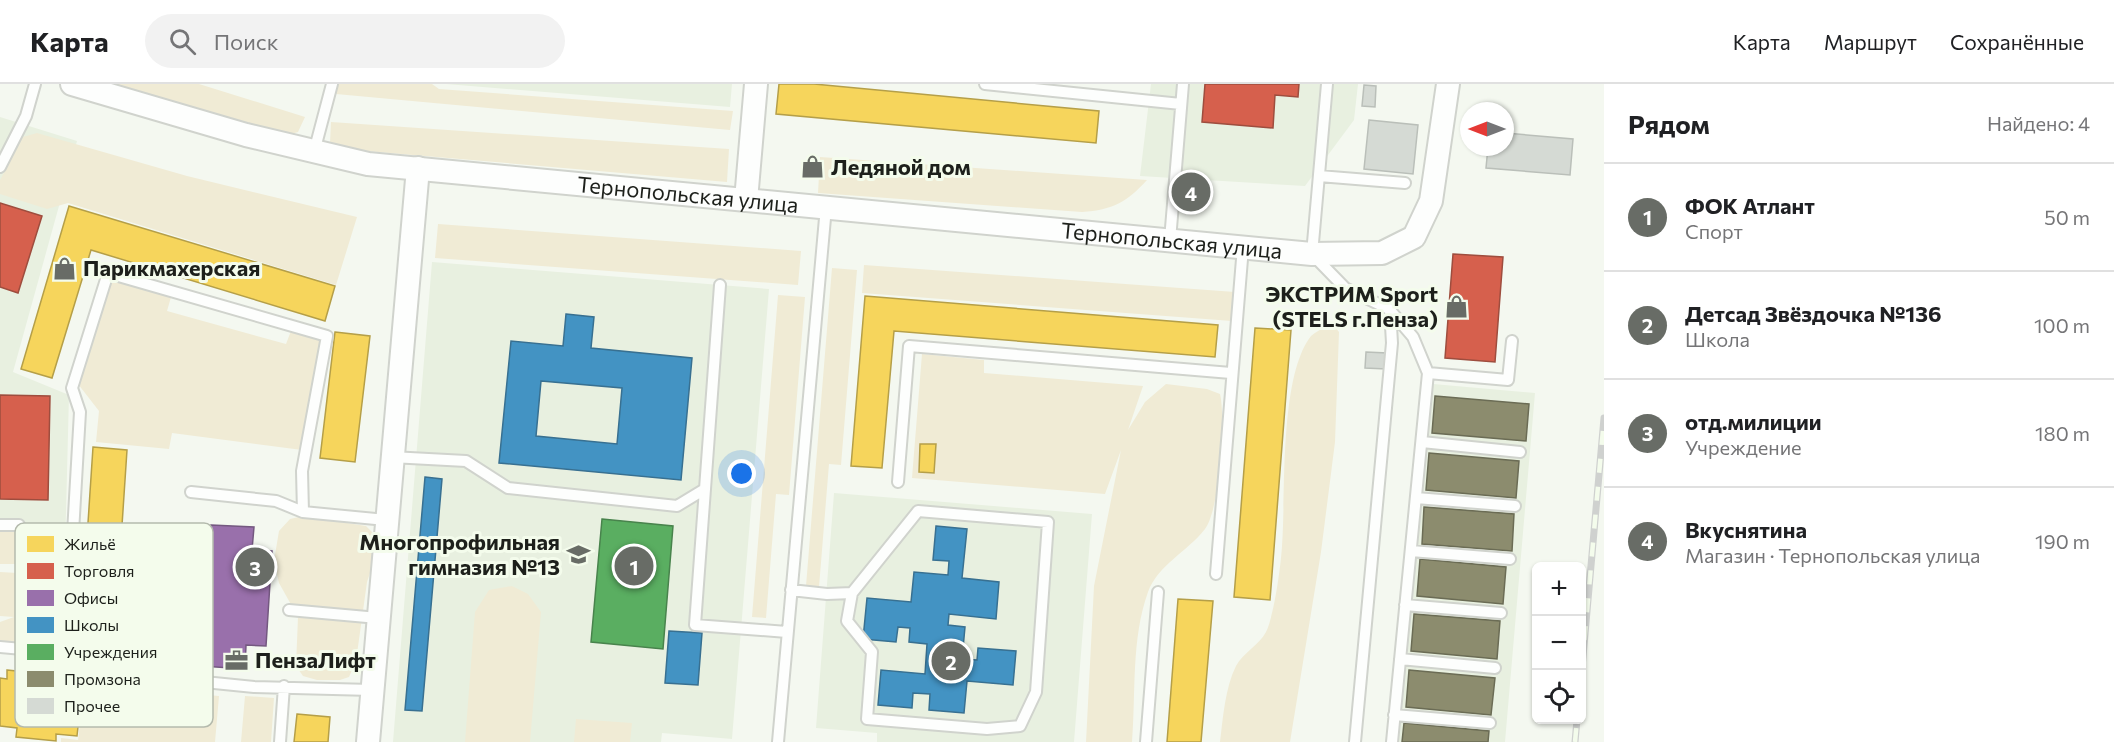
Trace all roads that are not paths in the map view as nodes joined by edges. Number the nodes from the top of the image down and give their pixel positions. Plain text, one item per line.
1 (35, 84) edge
2 (72, 84) edge
3 (332, 84) edge
4 (756, 84) edge
5 (985, 84) edge
6 (1183, 84) edge
7 (1327, 84) edge
8 (1449, 84) edge
9 (1089, 89) edge
10 (1181, 104) junction
11 (314, 152) junction
12 (0, 167) edge
13 (418, 168) junction
14 (1319, 176) junction
15 (1405, 183) dead end
16 (746, 200) junction
17 (826, 207) junction
18 (1170, 240) junction
19 (1243, 247) junction
20 (1312, 254) junction
21 (720, 285) dead end
22 (1389, 309) junction
23 (1512, 341) dead end
24 (1231, 373) junction
25 (1428, 373) junction
26 (1422, 442) junction
27 (1520, 452) dead end
28 (391, 457) junction
29 (898, 482) dead end
30 (705, 489) junction
31 (192, 492) dead end
32 (1416, 498) junction
33 (1515, 506) dead end
34 (303, 512) junction
35 (386, 520) junction
36 (74, 523) edge
37 (1411, 551) junction
38 (1510, 559) dead end
39 (1216, 574) dead end
40 (791, 590) junction
41 (1158, 592) dead end
42 (852, 593) junction
43 (1405, 605) junction
44 (289, 610) dead end
45 (1501, 613) dead end
46 (378, 618) junction
47 (787, 632) junction
48 (0, 646) edge
49 (15, 648) edge
50 (1400, 659) junction
51 (1495, 668) dead end
52 (213, 683) edge
53 (284, 686) junction
54 (372, 690) junction
55 (1395, 715) junction
56 (1490, 723) dead end
57 (280, 742) edge
58 (368, 742) edge
59 (778, 742) edge
60 (1146, 742) edge
61 (1355, 742) edge
62 (1392, 742) edge

1 - 12 lane
2 - 11 street, Тернопольская улица
3 - 11 lane
4 - 16 street
5 - 9 lane
6 - 10 lane
7 - 14 lane
8 - 20 street, Тернопольская улица
9 - 10 lane
10 - 18 lane
11 - 13 street, Тернопольская улица
13 - 16 street, Тернопольская улица
13 - 28 street
14 - 15 lane
14 - 20 lane
16 - 17 street, Тернопольская улица
17 - 18 street, Тернопольская улица
17 - 40 lane
18 - 19 street, Тернопольская улица
19 - 20 street, Тернопольская улица
19 - 24 lane
20 - 22 lane
21 - 30 lane
22 - 25 lane
22 - 61 lane
23 - 25 lane
24 - 29 lane
24 - 39 lane
25 - 26 lane
26 - 27 lane
26 - 32 lane
28 - 30 lane
28 - 35 street
30 - 47 lane
31 - 34 lane
32 - 33 lane
32 - 37 lane
34 - 35 lane
34 - 36 lane
35 - 46 street
37 - 38 lane
37 - 43 lane
40 - 42 lane
40 - 47 lane
41 - 60 lane
42 - 42 lane
43 - 45 lane
43 - 50 lane
44 - 46 lane
46 - 54 street
47 - 59 lane
48 - 49 lane
50 - 51 lane
50 - 55 lane
52 - 53 lane
53 - 54 lane
53 - 57 lane
54 - 58 street
55 - 56 lane
55 - 62 lane

